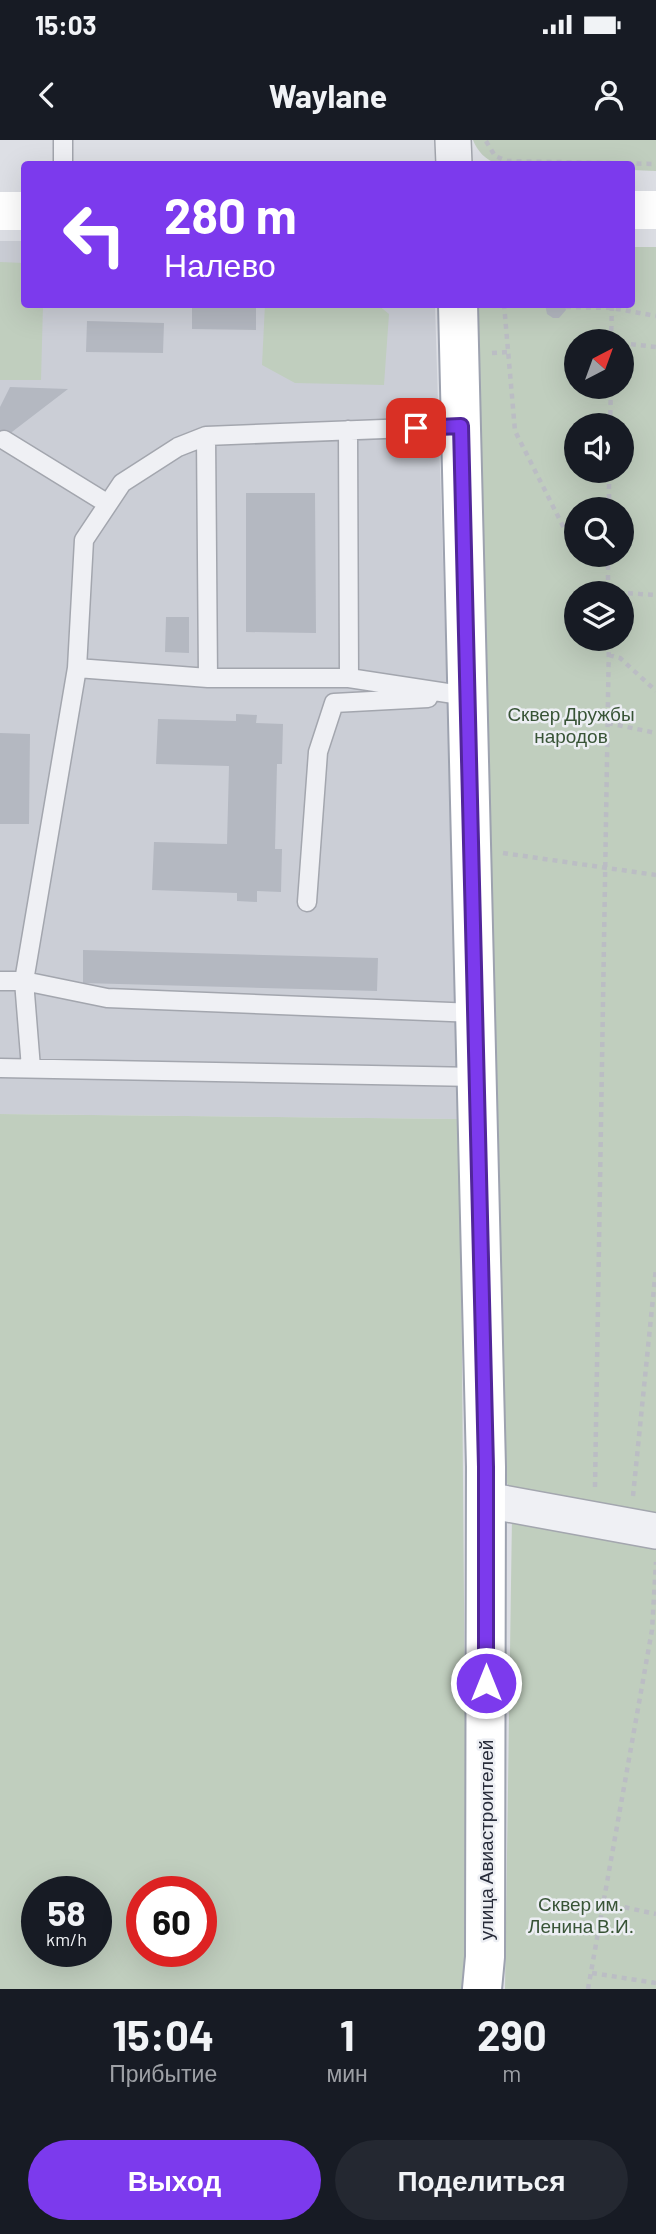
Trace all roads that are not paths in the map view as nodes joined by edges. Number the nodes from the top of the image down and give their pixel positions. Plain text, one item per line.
1 (64, 140) edge
2 (453, 140) edge
3 (63, 161) edge
4 (454, 161) edge
5 (656, 210) edge
6 (0, 211) edge
7 (21, 211) edge
8 (635, 211) edge
9 (458, 308) edge
10 (461, 426) junction
11 (348, 430) junction
12 (206, 436) junction
13 (4, 440) dead end
14 (108, 504) junction
15 (77, 668) junction
16 (208, 678) junction
17 (349, 678) junction
18 (467, 696) junction
19 (307, 902) dead end
20 (0, 981) edge
21 (24, 981) junction
22 (475, 1013) junction
23 (0, 1068) edge
24 (31, 1069) junction
25 (476, 1077) junction
26 (486, 1500) junction
27 (647, 1518) edge
28 (482, 1989) edge

1 - 3 lane
2 - 4 street
5 - 8 main road
6 - 7 main road
9 - 10 main road, улица Авиастроителей
10 - 11 lane
10 - 18 main road, улица Авиастроителей
11 - 12 lane
11 - 17 lane
12 - 14 lane
12 - 16 lane
13 - 14 lane
14 - 15 lane
15 - 16 lane
15 - 21 lane
16 - 17 lane
17 - 18 lane
18 - 19 lane
18 - 22 main road, улица Авиастроителей
20 - 21 lane
21 - 22 lane
21 - 24 lane
22 - 25 main road, улица Авиастроителей
23 - 24 lane
24 - 25 lane
25 - 26 main road, улица Авиастроителей
26 - 27 street
26 - 28 main road, улица Авиастроителей

